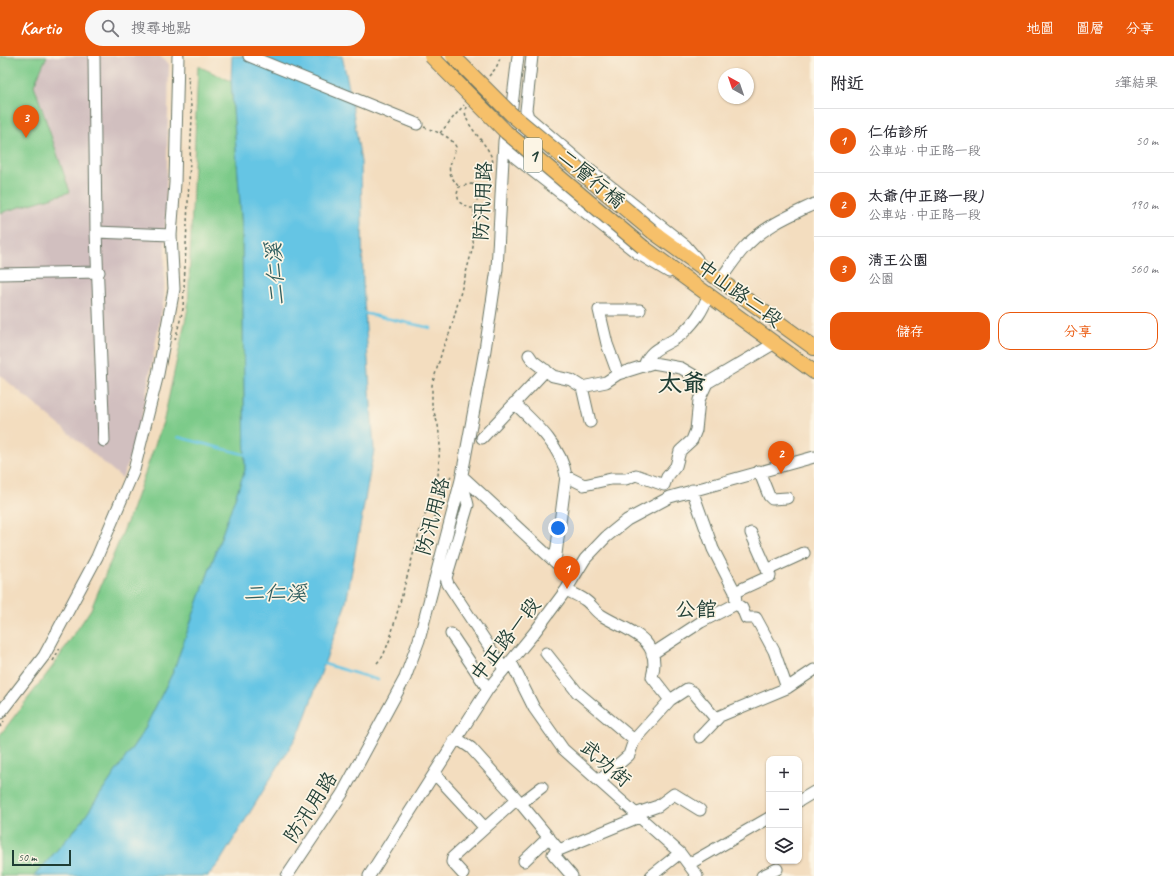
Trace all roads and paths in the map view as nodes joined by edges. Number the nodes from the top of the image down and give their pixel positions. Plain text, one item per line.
1 (94, 56) edge
2 (178, 56) edge
3 (249, 56) edge
4 (431, 56) edge
5 (453, 56) edge
6 (518, 56) edge
7 (532, 56) edge
8 (187, 71) dead end
9 (468, 101) dead end
10 (511, 114) junction
11 (528, 117) junction
12 (417, 124) joint
13 (506, 132) junction
14 (493, 167) dead end
15 (459, 187) junction
16 (814, 204) edge
17 (474, 208) junction
18 (96, 232) junction
19 (653, 232) joint
20 (171, 235) junction
21 (643, 247) joint
22 (99, 272) junction
23 (0, 274) edge
24 (715, 278) junction
25 (704, 293) junction
26 (640, 310) dead end
27 (775, 343) junction
28 (173, 346) dead end
29 (814, 348) edge
30 (529, 355) dead end
31 (644, 366) junction
32 (546, 370) junction
33 (814, 372) edge
34 (618, 374) junction
35 (706, 383) junction
36 (582, 387) junction
37 (514, 403) junction
38 (590, 422) dead end
39 (482, 438) dead end
40 (104, 441) dead end
41 (814, 457) edge
42 (758, 471) junction
43 (462, 474) junction
44 (566, 476) junction
45 (664, 485) junction
46 (692, 490) junction
47 (670, 497) junction
48 (787, 498) dead end
49 (421, 529) junction
50 (751, 533) dead end
51 (804, 553) dead end
52 (555, 562) junction
53 (767, 570) junction
54 (573, 576) junction
55 (566, 590) junction
56 (735, 592) junction
57 (736, 604) junction
58 (451, 634) dead end
59 (62, 643) dead end
60 (546, 653) dead end
61 (652, 654) junction
62 (51, 663) dead end
63 (376, 664) dead end
64 (508, 665) junction
65 (814, 670) edge
66 (787, 688) junction
67 (488, 689) junction
68 (670, 700) junction
69 (2, 717) edge
70 (716, 718) junction
71 (0, 727) edge
72 (700, 737) dead end
73 (454, 740) junction
74 (634, 740) junction
75 (435, 774) junction
76 (599, 781) junction
77 (542, 787) dead end
78 (814, 792) edge
79 (802, 799) edge
80 (519, 801) junction
81 (700, 810) dead end
82 (637, 815) junction
83 (766, 820) edge
84 (485, 828) junction
85 (549, 837) junction
86 (559, 850) junction
87 (680, 853) junction
88 (524, 861) dead end
89 (689, 864) junction
90 (777, 869) dead end
91 (463, 874) dead end
92 (287, 876) edge
93 (369, 876) edge
94 (572, 876) edge
95 (651, 876) edge
96 (697, 876) edge
97 (762, 876) edge

1 - 18 street
2 - 20 street
3 - 12 street
4 - 13 main road, 二層行橋 / 1, bridge
5 - 10 main road, 二層行橋 / 1, bridge
6 - 10 street
7 - 11 street
8 - 28 path
9 - 14 path
10 - 19 main road, 二層行橋 / 1, bridge
11 - 24 street
11 - 25 street
12 - 15 path
13 - 21 main road, 二層行橋 / 1, bridge
13 - 43 street, 防汛用路
15 - 17 path
15 - 17 path
16 - 24 street
17 - 49 path
18 - 20 street
18 - 22 street
19 - 24 main road, 中山路二段 / 1
20 - 69 street
21 - 25 main road, 中山路二段 / 1
22 - 23 street
22 - 40 street
24 - 29 main road, 中山路二段 / 1
25 - 27 main road, 中山路二段 / 1
25 - 31 street
26 - 34 street
27 - 33 main road, 中山路二段 / 1
27 - 35 street
30 - 32 street
31 - 34 street
31 - 35 street
32 - 36 street
32 - 37 street
34 - 36 street
35 - 45 street
36 - 38 street
37 - 39 street
37 - 44 street
41 - 42 street, 中正路一段
42 - 46 street, 中正路一段
42 - 48 street
43 - 49 path
43 - 52 street
43 - 64 street, 武功街
43 - 92 street, 防汛用路
44 - 45 street
44 - 52 street
45 - 47 street
46 - 47 street, 中正路一段
46 - 56 street
47 - 54 street, 中正路一段
49 - 63 path
50 - 53 street
51 - 53 street
52 - 54 street
53 - 56 street
54 - 55 street, 中正路一段
55 - 61 street
55 - 64 street, 中正路一段
56 - 57 street
57 - 61 street
57 - 66 street
58 - 67 street
59 - 62 path
60 - 74 street
61 - 68 street
64 - 67 street, 中正路一段
64 - 76 street, 武功街
65 - 66 street
66 - 70 street
67 - 73 street, 中正路一段
68 - 70 street
68 - 74 street
69 - 71 path
70 - 72 street
73 - 75 street, 中正路一段
73 - 80 street
74 - 76 street
75 - 84 street
75 - 93 street, 中正路一段
76 - 82 street, 武功街
77 - 80 street
78 - 79 street
80 - 84 street
80 - 85 street
81 - 82 street
82 - 86 street
82 - 87 street, 武功街
83 - 89 street
84 - 91 street
85 - 86 street
85 - 88 street
86 - 94 street
87 - 89 street, 武功街
87 - 95 street
89 - 96 street, 武功街
90 - 97 street

